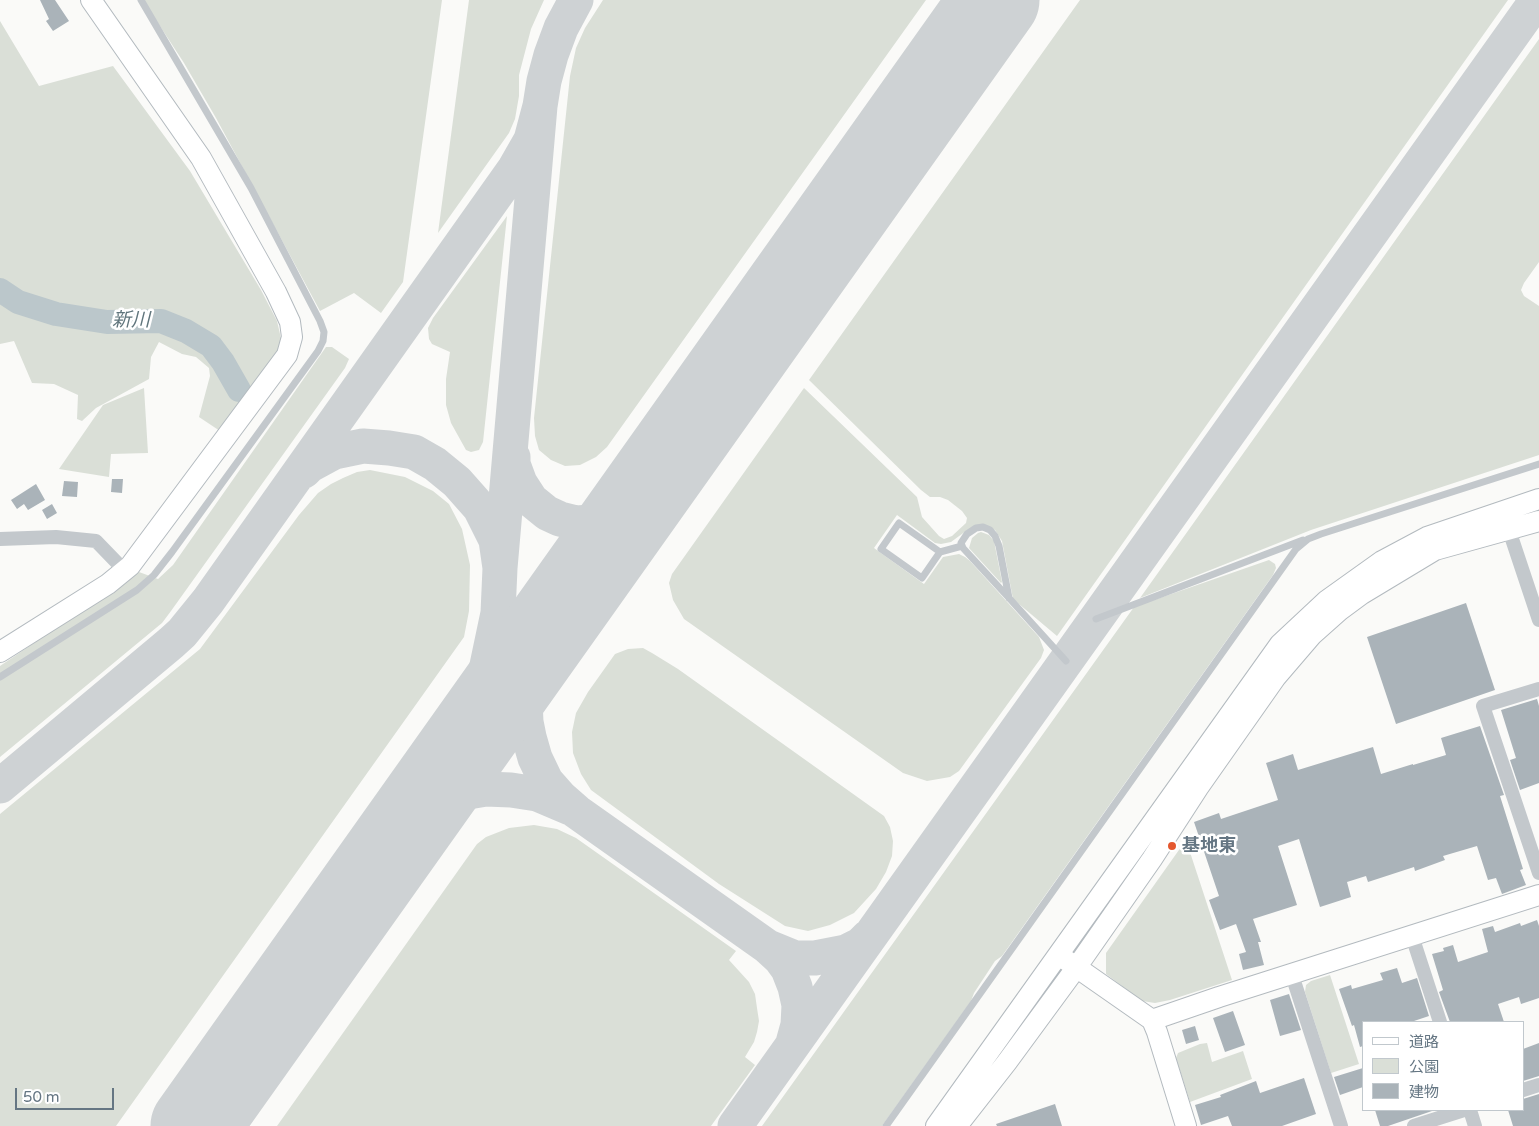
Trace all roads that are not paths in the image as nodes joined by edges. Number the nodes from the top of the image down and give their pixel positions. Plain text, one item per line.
1 (91, 0) edge
2 (141, 0) edge
3 (1539, 464) edge
4 (1539, 499) edge
5 (1539, 521) edge
6 (1510, 530) junction
7 (1308, 538) junction
8 (0, 539) edge
9 (962, 546) junction
10 (940, 552) junction
11 (125, 570) junction
12 (1009, 598) junction
13 (1096, 619) dead end
14 (1539, 620) edge
15 (0, 652) edge
16 (1066, 661) dead end
17 (0, 677) edge
18 (1539, 688) edge
19 (1539, 873) edge
20 (1539, 895) edge
21 (1412, 936) junction
22 (1059, 955) junction
23 (1076, 968) junction
24 (1292, 974) junction
25 (1152, 1020) junction
26 (1440, 1021) edge
27 (1539, 1085) edge
28 (1524, 1090) edge
29 (1461, 1111) edge
30 (1470, 1111) edge
31 (886, 1126) edge
32 (936, 1126) edge
33 (957, 1126) edge
34 (1186, 1126) edge
35 (1341, 1126) edge
36 (1414, 1126) edge
37 (1475, 1126) edge

1 - 11 street
2 - 17 lane
3 - 7 lane
4 - 22 street
5 - 6 street
6 - 14 street
6 - 23 street
7 - 13 lane
7 - 31 lane
8 - 11 street
9 - 10 lane
9 - 12 lane
9 - 12 lane
10 - 10 lane
11 - 15 street
12 - 16 lane
18 - 19 street
20 - 21 street
21 - 24 street
21 - 26 street
22 - 23 street
22 - 32 street
23 - 25 street
23 - 33 street
24 - 25 street
24 - 35 street
25 - 34 street
27 - 28 street
29 - 36 street
30 - 37 street

